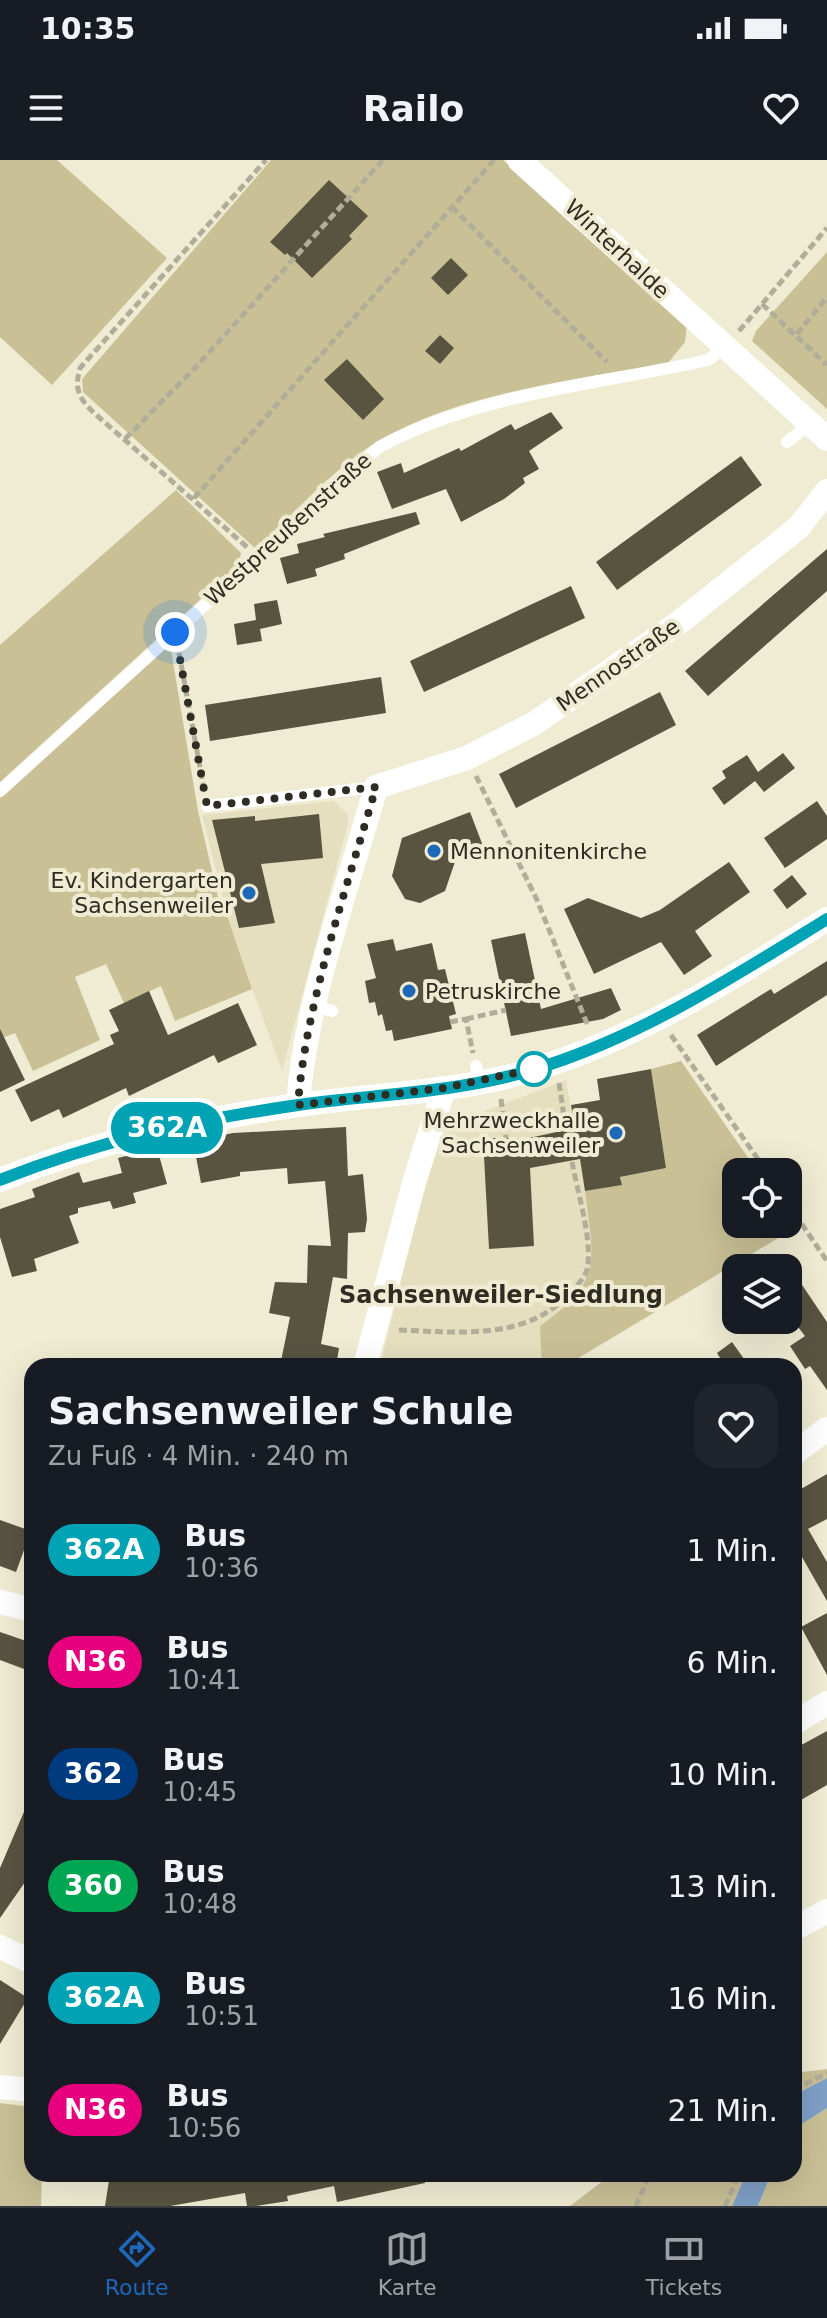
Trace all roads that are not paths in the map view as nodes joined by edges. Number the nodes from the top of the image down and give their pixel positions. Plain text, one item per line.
1 (519, 160) edge
2 (719, 343) junction
3 (819, 432) edge
4 (787, 442) dead end
5 (827, 491) edge
6 (376, 787) junction
7 (0, 791) edge
8 (207, 806) road end
9 (827, 919) edge
10 (444, 1088) junction
11 (298, 1105) junction
12 (0, 1180) edge
13 (367, 1358) edge
14 (827, 1429) edge
15 (802, 1447) edge
16 (0, 1602) edge
17 (24, 1608) edge
18 (827, 1703) edge
19 (802, 1718) edge
20 (827, 1911) edge
21 (802, 1925) edge
22 (0, 1947) edge
23 (24, 1958) edge
24 (24, 2086) edge
25 (0, 2087) edge

1 - 2 street, Winterhalde
2 - 3 street, Winterhalde
2 - 7 lane, Westpreußenstraße
3 - 4 lane
5 - 6 street, Mennostraße
6 - 8 lane, Mennostraße
6 - 11 street
9 - 10 street
10 - 11 street
10 - 13 street
11 - 12 street
14 - 15 street
16 - 17 street
18 - 19 street
20 - 21 street
22 - 23 street
24 - 25 street

